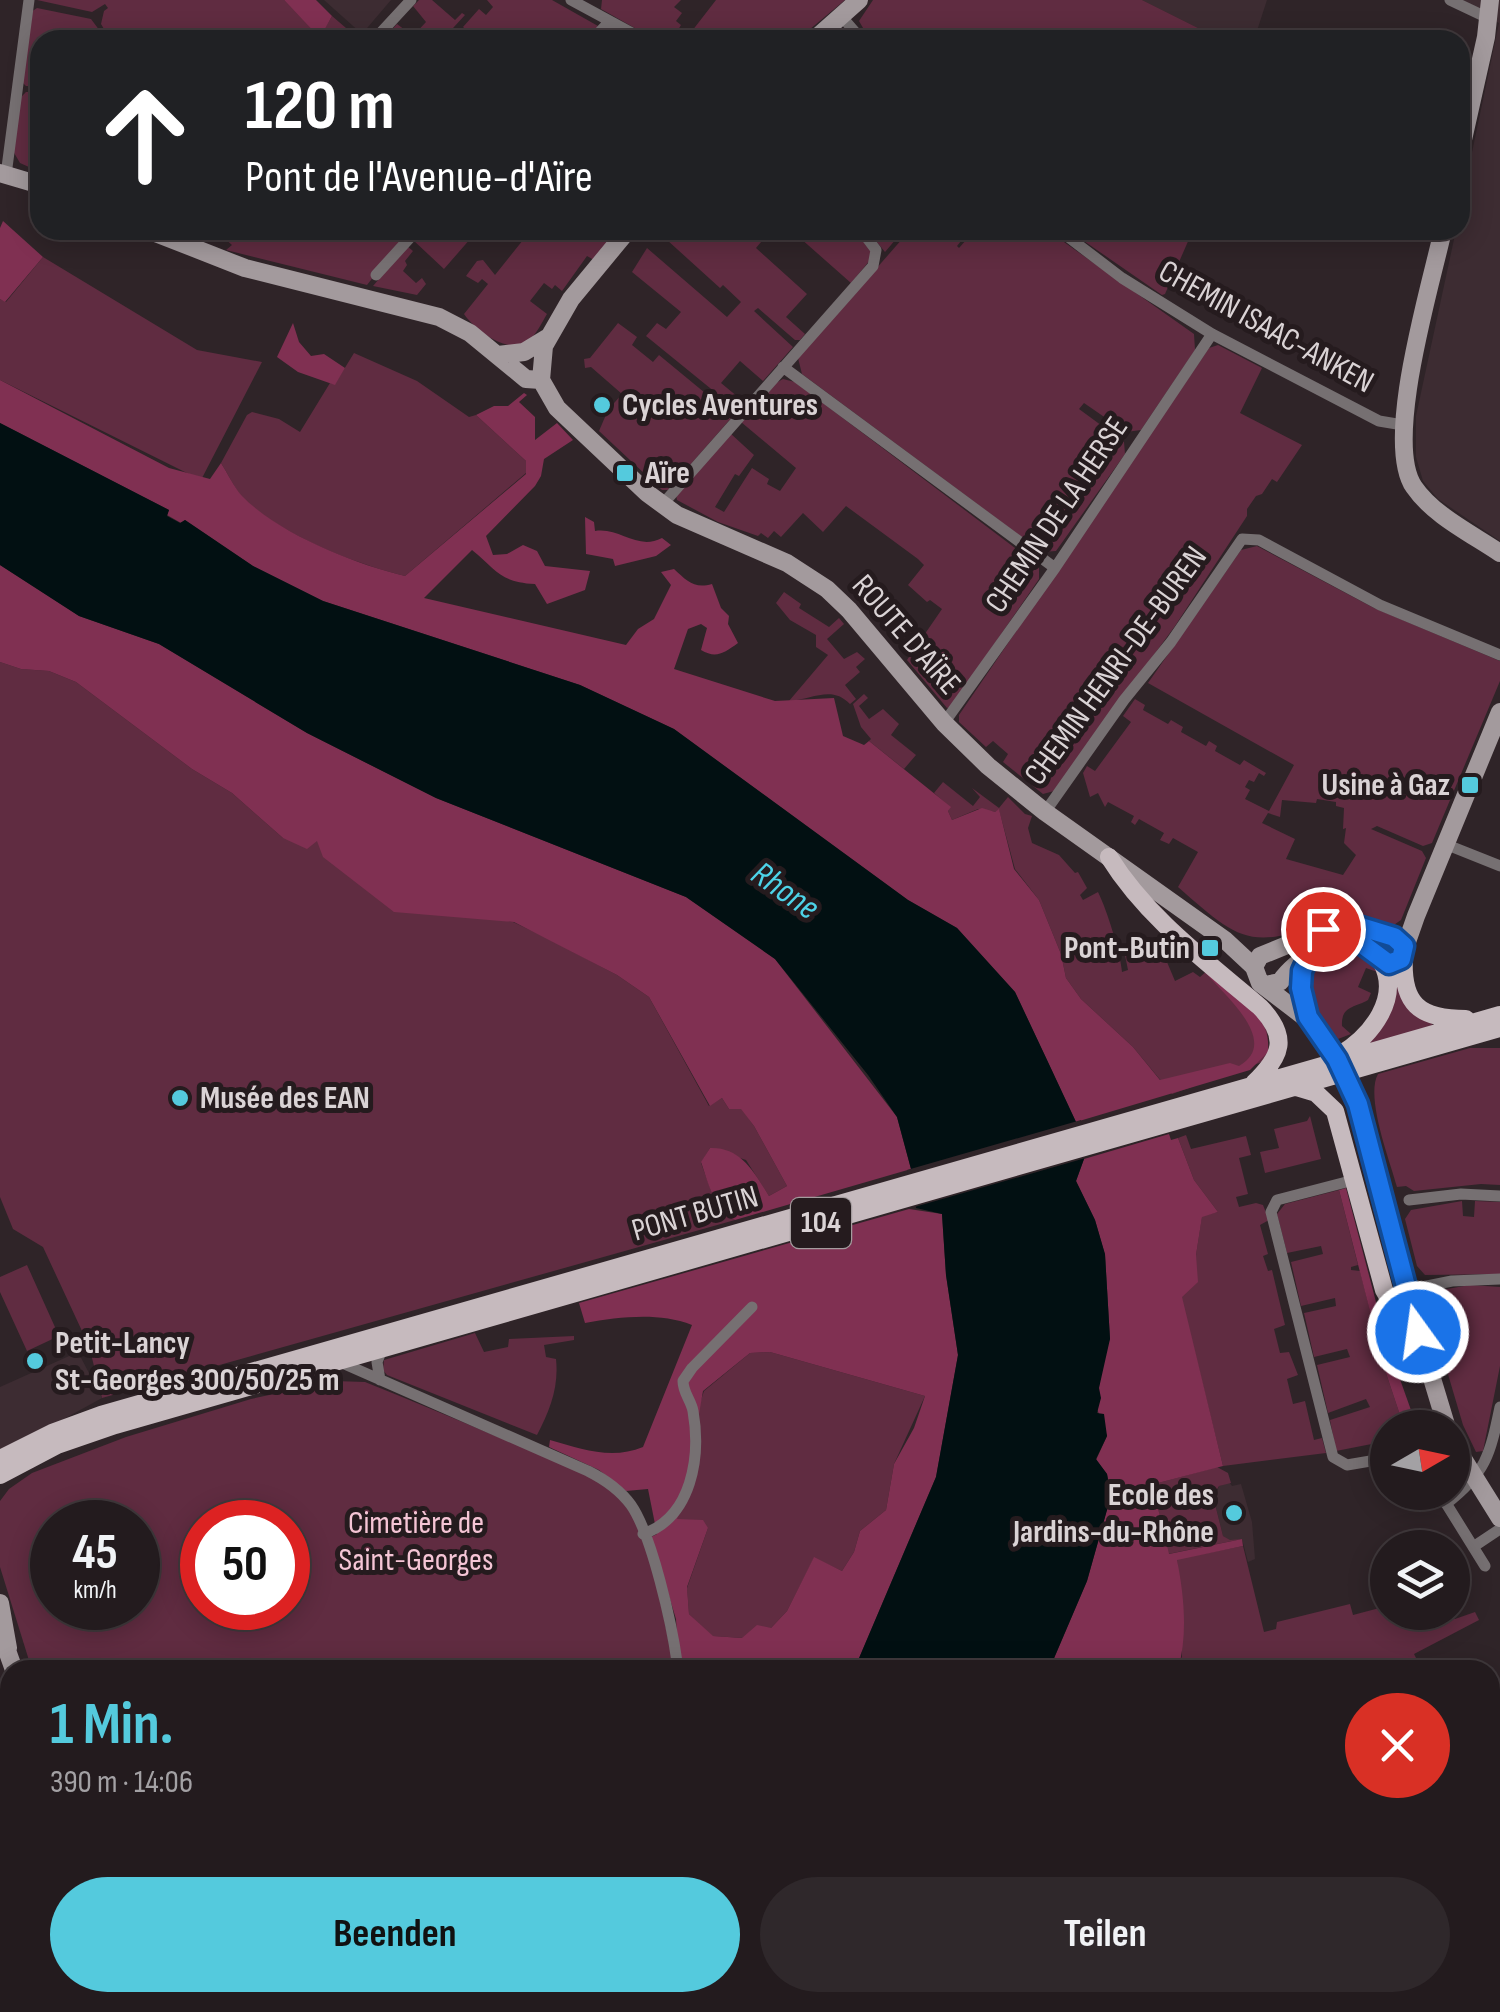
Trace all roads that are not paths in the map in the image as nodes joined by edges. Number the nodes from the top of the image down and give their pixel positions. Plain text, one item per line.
1 (29, 0) edge
2 (411, 0) edge
3 (571, 0) edge
4 (859, 0) edge
5 (1450, 0) edge
6 (594, 5) edge
7 (1489, 9) edge
8 (842, 17) junction
9 (610, 21) junction
10 (383, 30) edge
11 (601, 30) edge
12 (627, 30) edge
13 (826, 30) edge
14 (853, 30) edge
15 (1470, 103) edge
16 (3, 174) edge
17 (30, 182) edge
18 (178, 240) edge
19 (408, 240) edge
20 (620, 240) edge
21 (868, 240) edge
22 (1072, 240) edge
23 (1441, 240) edge
24 (376, 275) dead end
25 (1212, 334) junction
26 (548, 338) junction
27 (498, 356) junction
28 (783, 367) junction
29 (541, 380) junction
30 (1403, 425) junction
31 (662, 505) junction
32 (1500, 552) edge
33 (1054, 568) junction
34 (1500, 655) edge
35 (1500, 712) edge
36 (944, 724) junction
37 (1045, 812) junction
38 (1446, 844) junction
39 (1110, 857) junction
40 (1500, 866) edge
41 (1416, 916) junction
42 (1388, 936) junction
43 (1226, 940) junction
44 (1268, 952) junction
45 (1404, 953) junction
46 (1308, 958) junction
47 (1380, 959) junction
48 (1254, 968) junction
49 (1286, 973) junction
50 (1284, 990) junction
51 (1495, 1020) edge
52 (1460, 1039) junction
53 (1500, 1039) edge
54 (1328, 1062) junction
55 (1253, 1084) junction
56 (1296, 1087) junction
57 (1169, 1116) junction
58 (1354, 1180) junction
59 (1500, 1196) edge
60 (1410, 1200) dead end
61 (1500, 1279) edge
62 (1407, 1290) junction
63 (752, 1307) dead end
64 (470, 1316) junction
65 (382, 1349) junction
66 (338, 1361) junction
67 (1428, 1366) junction
68 (380, 1380) junction
69 (1500, 1408) edge
70 (1441, 1410) edge
71 (0, 1459) edge
72 (1370, 1462) edge
73 (1470, 1467) edge
74 (0, 1475) edge
75 (1486, 1490) edge
76 (1450, 1510) edge
77 (1500, 1518) edge
78 (1500, 1530) edge
79 (644, 1534) junction
80 (1472, 1547) junction
81 (1485, 1566) dead end
82 (0, 1604) edge
83 (3, 1644) edge
84 (677, 1660) edge

1 - 16 street
2 - 10 street
3 - 6 street
4 - 8 street
5 - 7 street
6 - 9 street
7 - 15 street
8 - 13 street
8 - 14 street
9 - 11 street
9 - 12 street
16 - 17 street
18 - 27 street
19 - 24 street
20 - 26 street
21 - 28 street
22 - 25 street, CHEMIN ISAAC-ANKEN
23 - 30 street
25 - 30 street, CHEMIN ISAAC-ANKEN
25 - 33 street, CHEMIN DE LA HERSE
26 - 27 street
26 - 29 street
27 - 29 street
28 - 31 street
28 - 33 street
29 - 31 street, ROUTE D'AÏRE
30 - 32 street
31 - 36 street, ROUTE D'AÏRE
33 - 36 street, CHEMIN DE LA HERSE
34 - 37 street, CHEMIN HENRI-DE-BUREN
35 - 38 street
36 - 37 street, ROUTE D'AÏRE
37 - 39 street, ROUTE D'AÏRE
38 - 40 street
38 - 41 street
39 - 43 street, ROUTE D'AÏRE
39 - 55 main road
41 - 42 street
41 - 45 street
42 - 44 street
42 - 45 street
42 - 47 street
43 - 44 street, ROUTE D'AÏRE
43 - 48 street, ROUTE D'AÏRE
44 - 48 street
44 - 49 street
45 - 47 street
45 - 51 main road
46 - 47 street
46 - 49 street
46 - 50 street
47 - 54 main road
48 - 50 street, ROUTE D'AÏRE
49 - 50 street
50 - 62 street, bridge
51 - 52 main road, 104
51 - 54 main road, 104
52 - 53 main road
52 - 56 main road, 104
54 - 55 main road, 104
55 - 57 main road, 104
56 - 57 main road, 104
56 - 58 main road
57 - 64 main road, PONT BUTIN / 104
58 - 67 main road
58 - 72 street
59 - 60 street
61 - 62 street
62 - 67 street
63 - 79 street
64 - 65 main road, 104
64 - 71 main road, 104
65 - 66 main road, 104
65 - 68 street
66 - 68 street
66 - 74 main road, 104
67 - 70 street
68 - 79 street
69 - 75 street
73 - 75 street
75 - 77 street
76 - 80 street
78 - 80 street
79 - 84 street
80 - 81 street
82 - 83 street

